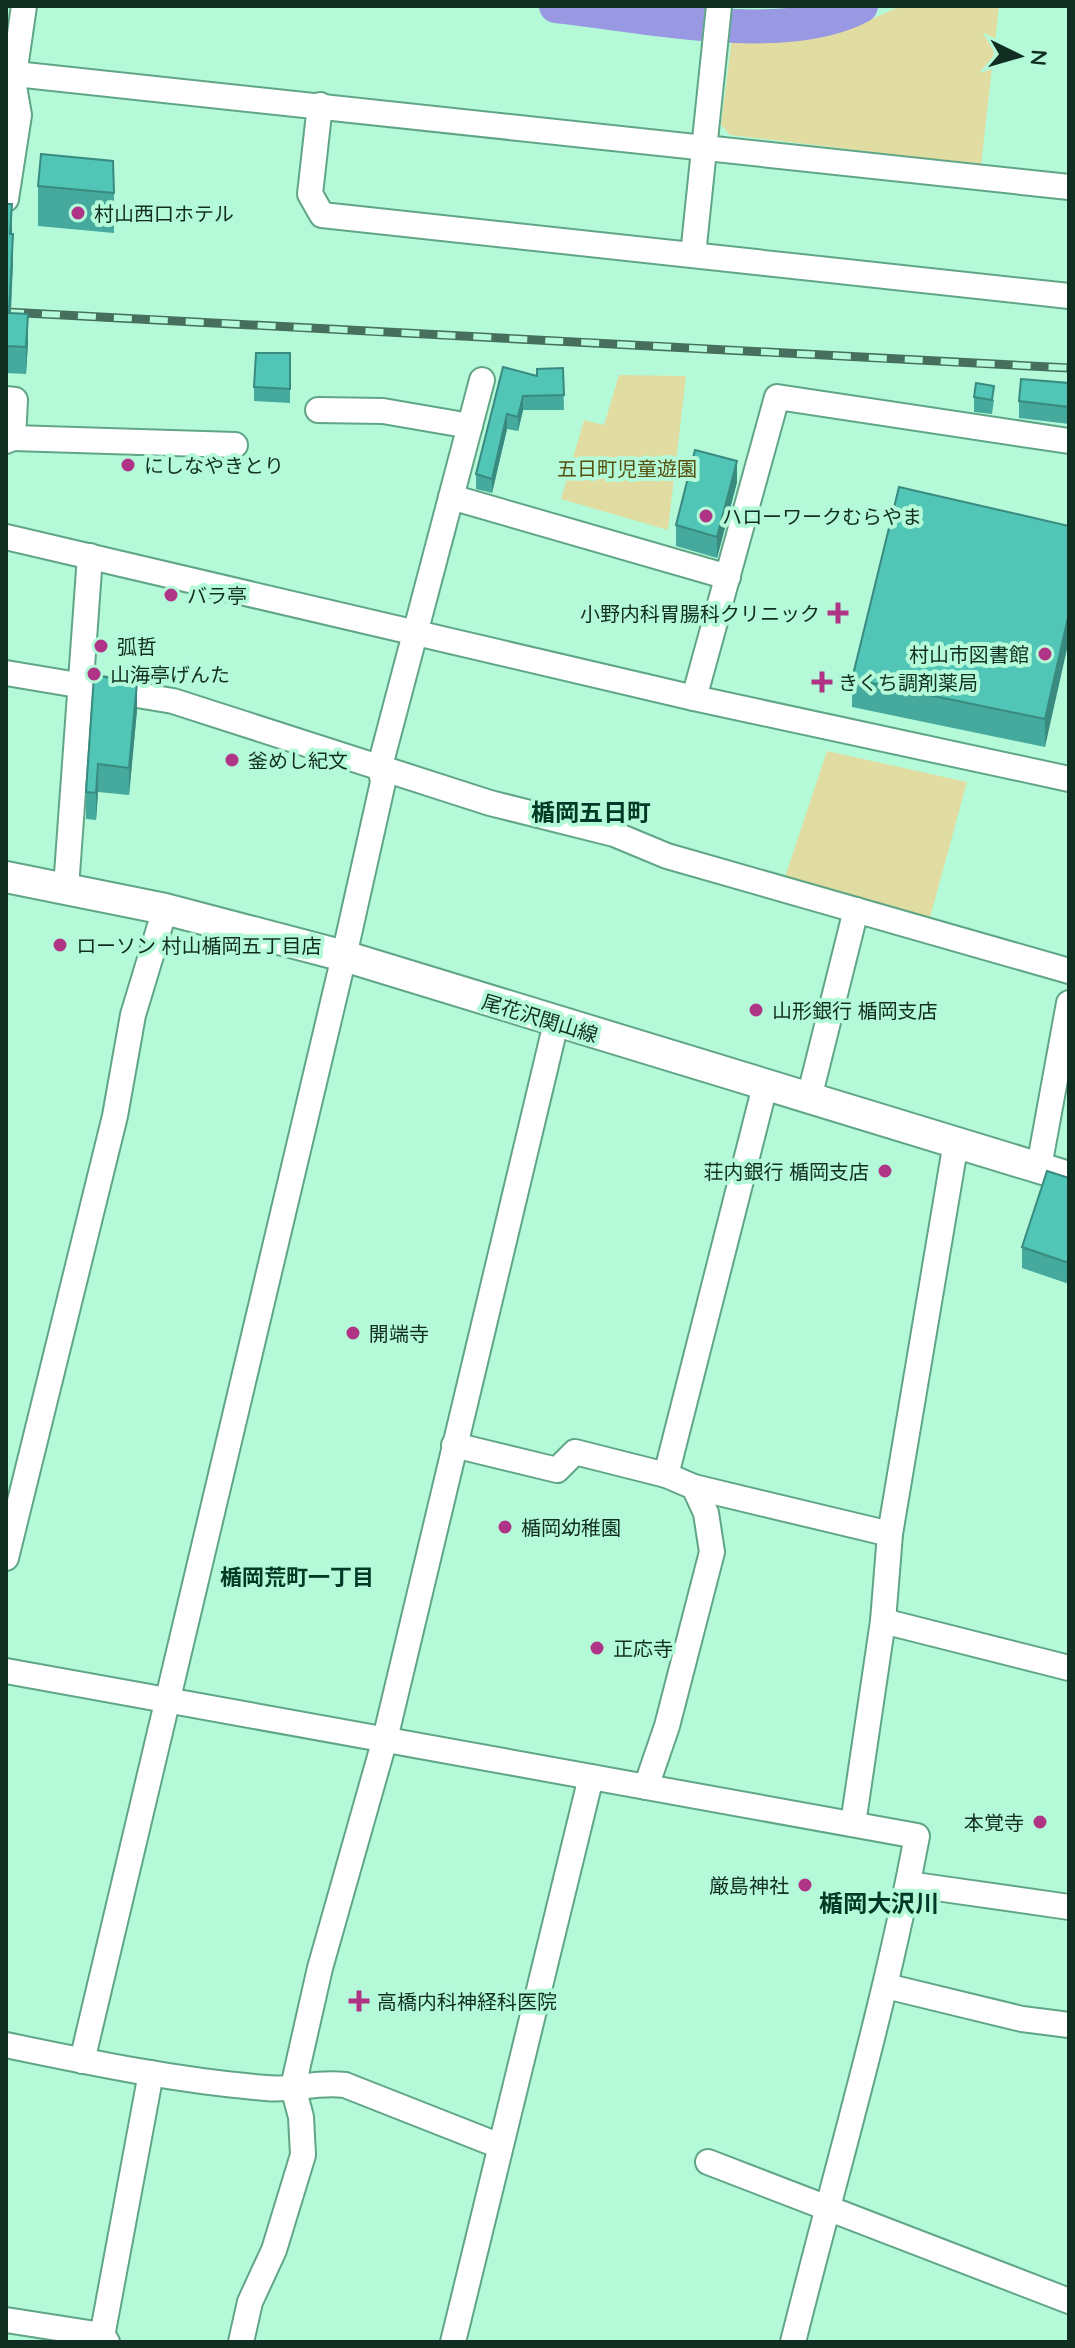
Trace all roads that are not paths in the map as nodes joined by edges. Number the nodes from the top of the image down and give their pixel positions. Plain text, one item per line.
1 (24, 6) edge
2 (719, 10) edge
3 (11, 84) edge
4 (320, 105) junction
5 (705, 147) junction
6 (1069, 187) edge
7 (6, 199) edge
8 (693, 255) junction
9 (1069, 296) edge
10 (482, 380) dead end
11 (6, 399) edge
12 (318, 410) dead end
13 (470, 426) junction
14 (10, 440) edge
15 (1069, 441) edge
16 (235, 445) dead end
17 (451, 497) junction
18 (6, 537) edge
19 (90, 556) junction
20 (728, 577) junction
21 (415, 630) junction
22 (6, 673) edge
23 (79, 682) junction
24 (694, 698) junction
25 (380, 766) junction
26 (1069, 779) edge
27 (6, 877) edge
28 (66, 888) junction
29 (165, 909) junction
30 (856, 910) junction
31 (344, 956) junction
32 (1069, 971) edge
33 (1069, 1003) edge
34 (556, 1023) junction
35 (765, 1086) junction
36 (809, 1098) junction
37 (956, 1142) junction
38 (1039, 1167) junction
39 (1069, 1177) edge
40 (454, 1445) junction
41 (666, 1475) junction
42 (694, 1487) junction
43 (890, 1534) junction
44 (6, 1558) edge
45 (883, 1621) junction
46 (1069, 1668) edge
47 (6, 1671) edge
48 (166, 1700) junction
49 (385, 1739) junction
50 (591, 1777) junction
51 (646, 1787) junction
52 (853, 1824) junction
53 (908, 1884) junction
54 (1069, 1907) edge
55 (886, 1986) junction
56 (1069, 2025) edge
57 (6, 2045) edge
58 (82, 2061) junction
59 (151, 2073) junction
60 (293, 2087) junction
61 (500, 2146) junction
62 (708, 2162) dead end
63 (827, 2206) junction
64 (1069, 2301) edge
65 (6, 2320) edge
66 (103, 2340) edge
67 (241, 2342) edge
68 (453, 2342) edge
69 (793, 2342) edge

1 - 3 street
2 - 5 street
3 - 4 street
3 - 7 street
4 - 5 street
4 - 8 street
5 - 6 street
5 - 8 street
8 - 9 street
10 - 13 street
11 - 14 street
12 - 13 street
13 - 17 street
14 - 16 street
15 - 20 street
17 - 20 street
17 - 21 street
18 - 19 street
19 - 21 street
19 - 23 street
20 - 24 street
21 - 24 street
21 - 25 street
22 - 23 street
23 - 25 street
23 - 28 street
24 - 26 street
25 - 30 street
25 - 31 street
27 - 28 main road, 尾花沢関山線
28 - 29 main road, 尾花沢関山線
29 - 31 main road, 尾花沢関山線
29 - 44 street
30 - 32 street
30 - 36 street
31 - 34 main road, 尾花沢関山線
31 - 48 street
33 - 38 street
34 - 35 main road, 尾花沢関山線
34 - 40 street
35 - 36 main road, 尾花沢関山線
35 - 41 street
36 - 37 main road, 尾花沢関山線
37 - 38 main road, 尾花沢関山線
37 - 43 street
38 - 39 main road, 尾花沢関山線
40 - 41 street
40 - 49 street
41 - 42 street
42 - 43 street
42 - 51 street
43 - 45 street
45 - 46 street
45 - 52 street
47 - 48 street
48 - 49 street
48 - 58 street
49 - 50 street
49 - 60 street
50 - 51 street
50 - 61 street
51 - 52 street
52 - 53 street
53 - 54 street
53 - 55 street
55 - 56 street
55 - 63 street
57 - 58 street
58 - 59 street
59 - 60 street
59 - 66 street
60 - 61 street
60 - 67 street
61 - 68 street
62 - 63 street
63 - 64 street
63 - 69 street
65 - 66 street

